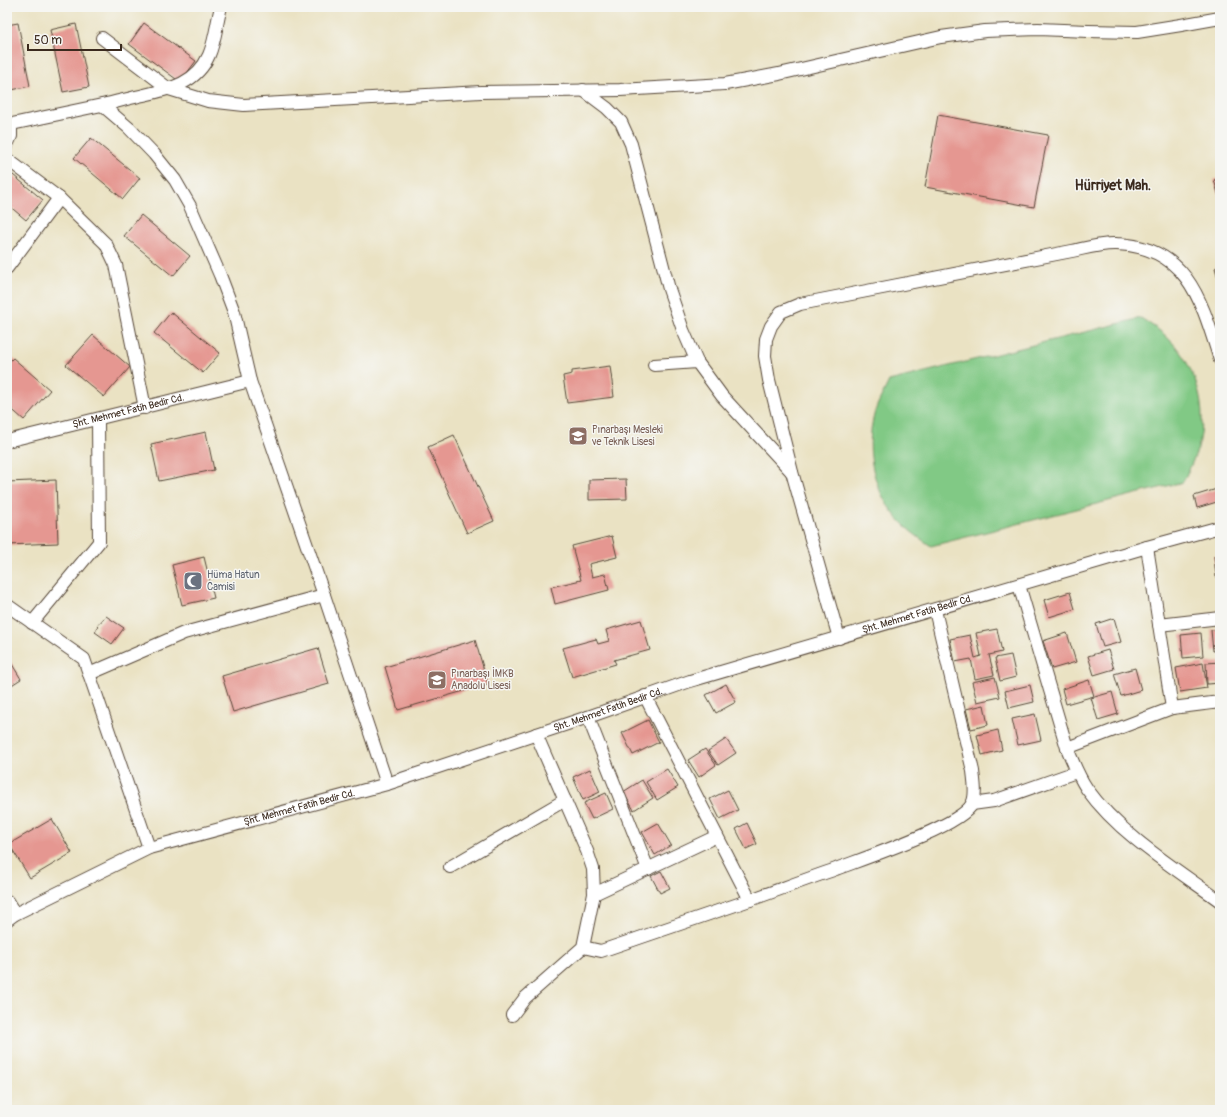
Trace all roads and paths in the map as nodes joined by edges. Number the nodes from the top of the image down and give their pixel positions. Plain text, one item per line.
1 (220, 7) edge
2 (1220, 18) edge
3 (102, 38) dead end
4 (169, 89) junction
5 (583, 90) junction
6 (102, 105) junction
7 (9, 124) edge
8 (7, 145) edge
9 (7, 160) edge
10 (59, 198) junction
11 (7, 268) edge
12 (1220, 360) edge
13 (697, 362) junction
14 (654, 365) dead end
15 (250, 381) junction
16 (145, 408) junction
17 (98, 419) junction
18 (7, 441) edge
19 (792, 472) junction
20 (1220, 527) edge
21 (1147, 547) junction
22 (1020, 585) junction
23 (324, 595) junction
24 (7, 605) edge
25 (935, 610) junction
26 (1220, 618) edge
27 (32, 622) junction
28 (1159, 625) junction
29 (839, 638) junction
30 (89, 674) junction
31 (645, 696) junction
32 (1220, 702) edge
33 (1172, 708) junction
34 (588, 717) junction
35 (536, 734) junction
36 (1067, 748) junction
37 (1076, 772) junction
38 (387, 784) junction
39 (565, 800) junction
40 (972, 804) junction
41 (717, 836) junction
42 (149, 848) junction
43 (450, 867) dead end
44 (648, 869) junction
45 (594, 894) junction
46 (750, 900) junction
47 (7, 901) edge
48 (1220, 901) edge
49 (11, 917) edge
50 (583, 947) junction
51 (512, 1015) dead end

1 - 4 street
2 - 5 street
3 - 4 street
4 - 5 street
4 - 6 street
5 - 13 street
6 - 7 street
6 - 15 street
7 - 8 street
9 - 10 street
10 - 11 street
10 - 16 street
12 - 19 street
13 - 14 street
13 - 19 street
15 - 16 street, Şht. Mehmet Fatih Bedir Cd.
15 - 23 street
16 - 17 street, Şht. Mehmet Fatih Bedir Cd.
17 - 18 street, Şht. Mehmet Fatih Bedir Cd.
17 - 27 street
19 - 29 street
20 - 21 street, Şht. Mehmet Fatih Bedir Cd.
21 - 22 street, Şht. Mehmet Fatih Bedir Cd.
21 - 28 street
22 - 25 street, Şht. Mehmet Fatih Bedir Cd.
22 - 36 street
23 - 30 street
23 - 38 street
24 - 27 street
25 - 29 street, Şht. Mehmet Fatih Bedir Cd.
25 - 40 street
26 - 28 street
27 - 30 street
28 - 33 street
29 - 31 street, Şht. Mehmet Fatih Bedir Cd.
30 - 42 street
31 - 34 street, Şht. Mehmet Fatih Bedir Cd.
31 - 41 street
32 - 33 street
33 - 36 street
34 - 35 street, Şht. Mehmet Fatih Bedir Cd.
34 - 44 street
35 - 38 street, Şht. Mehmet Fatih Bedir Cd.
35 - 39 street
36 - 37 street
37 - 40 street
37 - 48 street
38 - 42 street, Şht. Mehmet Fatih Bedir Cd.
39 - 43 street
39 - 45 street
40 - 46 street
41 - 44 street
41 - 46 street
42 - 49 street, Şht. Mehmet Fatih Bedir Cd.
44 - 45 street
45 - 50 street
46 - 50 street
47 - 49 street
50 - 51 street

